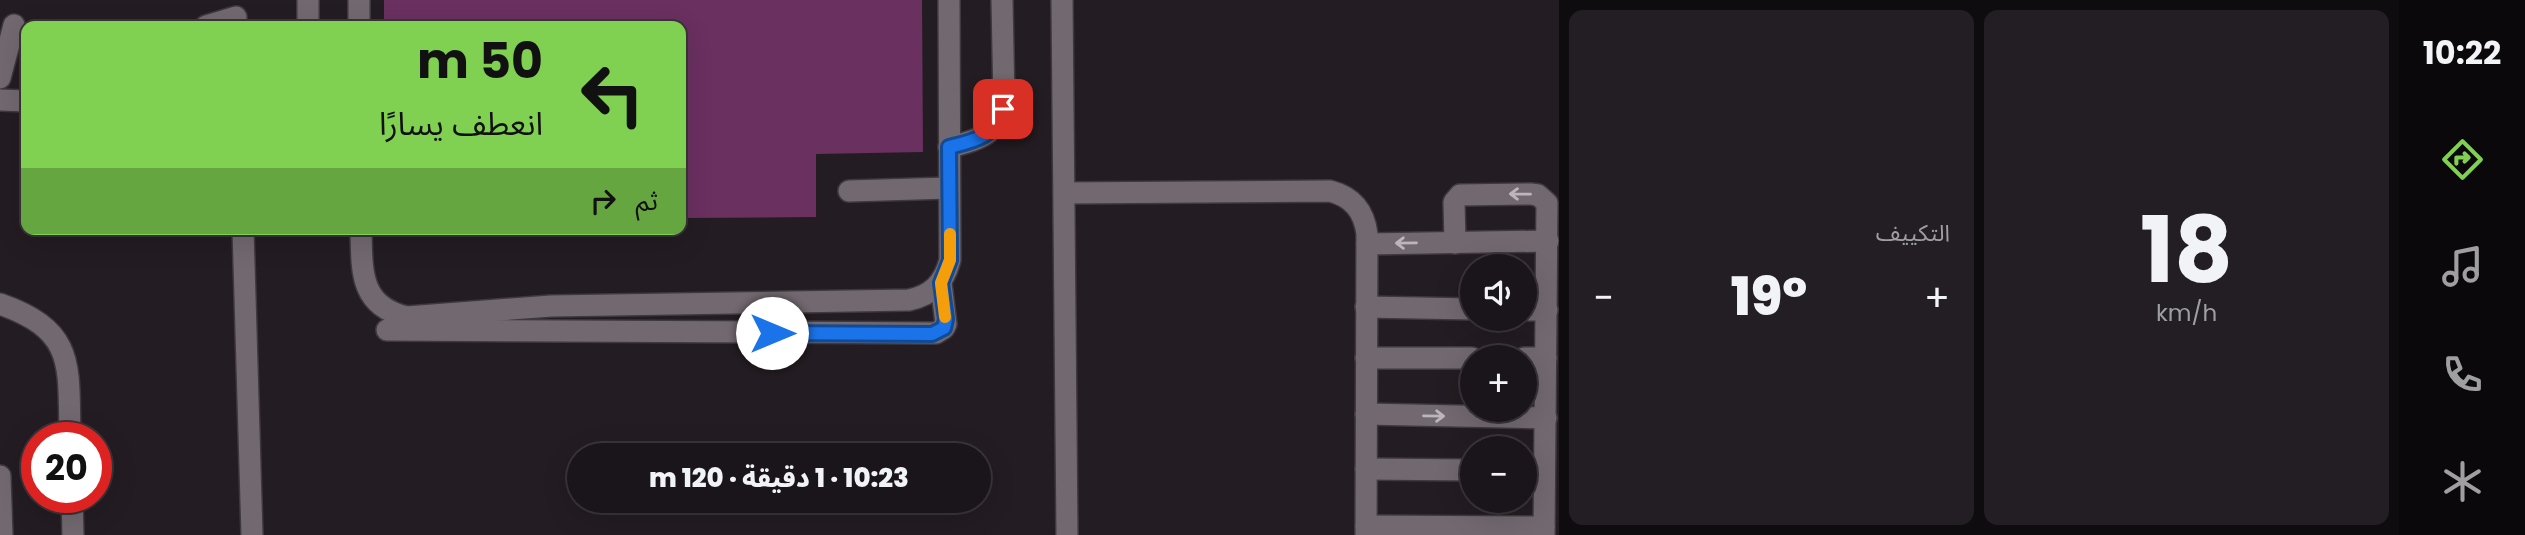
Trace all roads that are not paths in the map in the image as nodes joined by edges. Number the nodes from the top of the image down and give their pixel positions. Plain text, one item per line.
1 (308, 0) edge
2 (359, 0) edge
3 (949, 0) edge
4 (1002, 0) edge
5 (1062, 0) edge
6 (236, 14) edge
7 (218, 21) edge
8 (308, 21) edge
9 (359, 21) edge
10 (13, 24) edge
11 (0, 78) edge
12 (0, 100) edge
13 (21, 101) edge
14 (949, 147) junction
15 (949, 188) junction
16 (849, 191) dead end
17 (1065, 192) junction
18 (243, 235) edge
19 (362, 235) edge
20 (1548, 241) junction
21 (1455, 243) junction
22 (1367, 244) junction
23 (941, 283) junction
24 (638, 303) junction
25 (0, 304) edge
26 (1366, 307) junction
27 (1460, 309) edge
28 (1537, 310) edge
29 (1547, 310) junction
30 (387, 330) dead end
31 (638, 332) junction
32 (1366, 358) junction
33 (1460, 358) edge
34 (1537, 358) edge
35 (1546, 358) junction
36 (1366, 414) junction
37 (1546, 418) junction
38 (70, 422) edge
39 (1537, 461) edge
40 (1366, 469) junction
41 (1460, 470) edge
42 (0, 476) edge
43 (1537, 484) edge
44 (72, 513) edge
45 (1366, 530) edge
46 (1544, 531) edge
47 (2, 535) edge
48 (73, 535) edge
49 (253, 535) edge
50 (1067, 535) edge

1 - 8 street
2 - 9 street
3 - 14 street
4 - 14 street
5 - 17 street
6 - 7 street
10 - 11 street
12 - 13 street
14 - 15 street
15 - 16 street
15 - 23 street
17 - 22 street
17 - 50 street
18 - 49 street
19 - 24 street
20 - 21 street
20 -> 21 street
20 - 29 street
21 -> 22 street
22 - 26 street
23 - 24 street
23 - 31 street
24 - 31 street
25 - 38 street
26 - 27 street
26 - 32 street
28 - 29 street
29 - 35 street
30 - 31 street
32 - 33 street
32 - 36 street
34 - 35 street
35 - 37 street
36 -> 37 street
36 - 40 street
37 - 39 street
40 - 41 street
40 - 45 street
42 - 47 street
43 - 46 street
44 - 48 street
45 - 46 street

